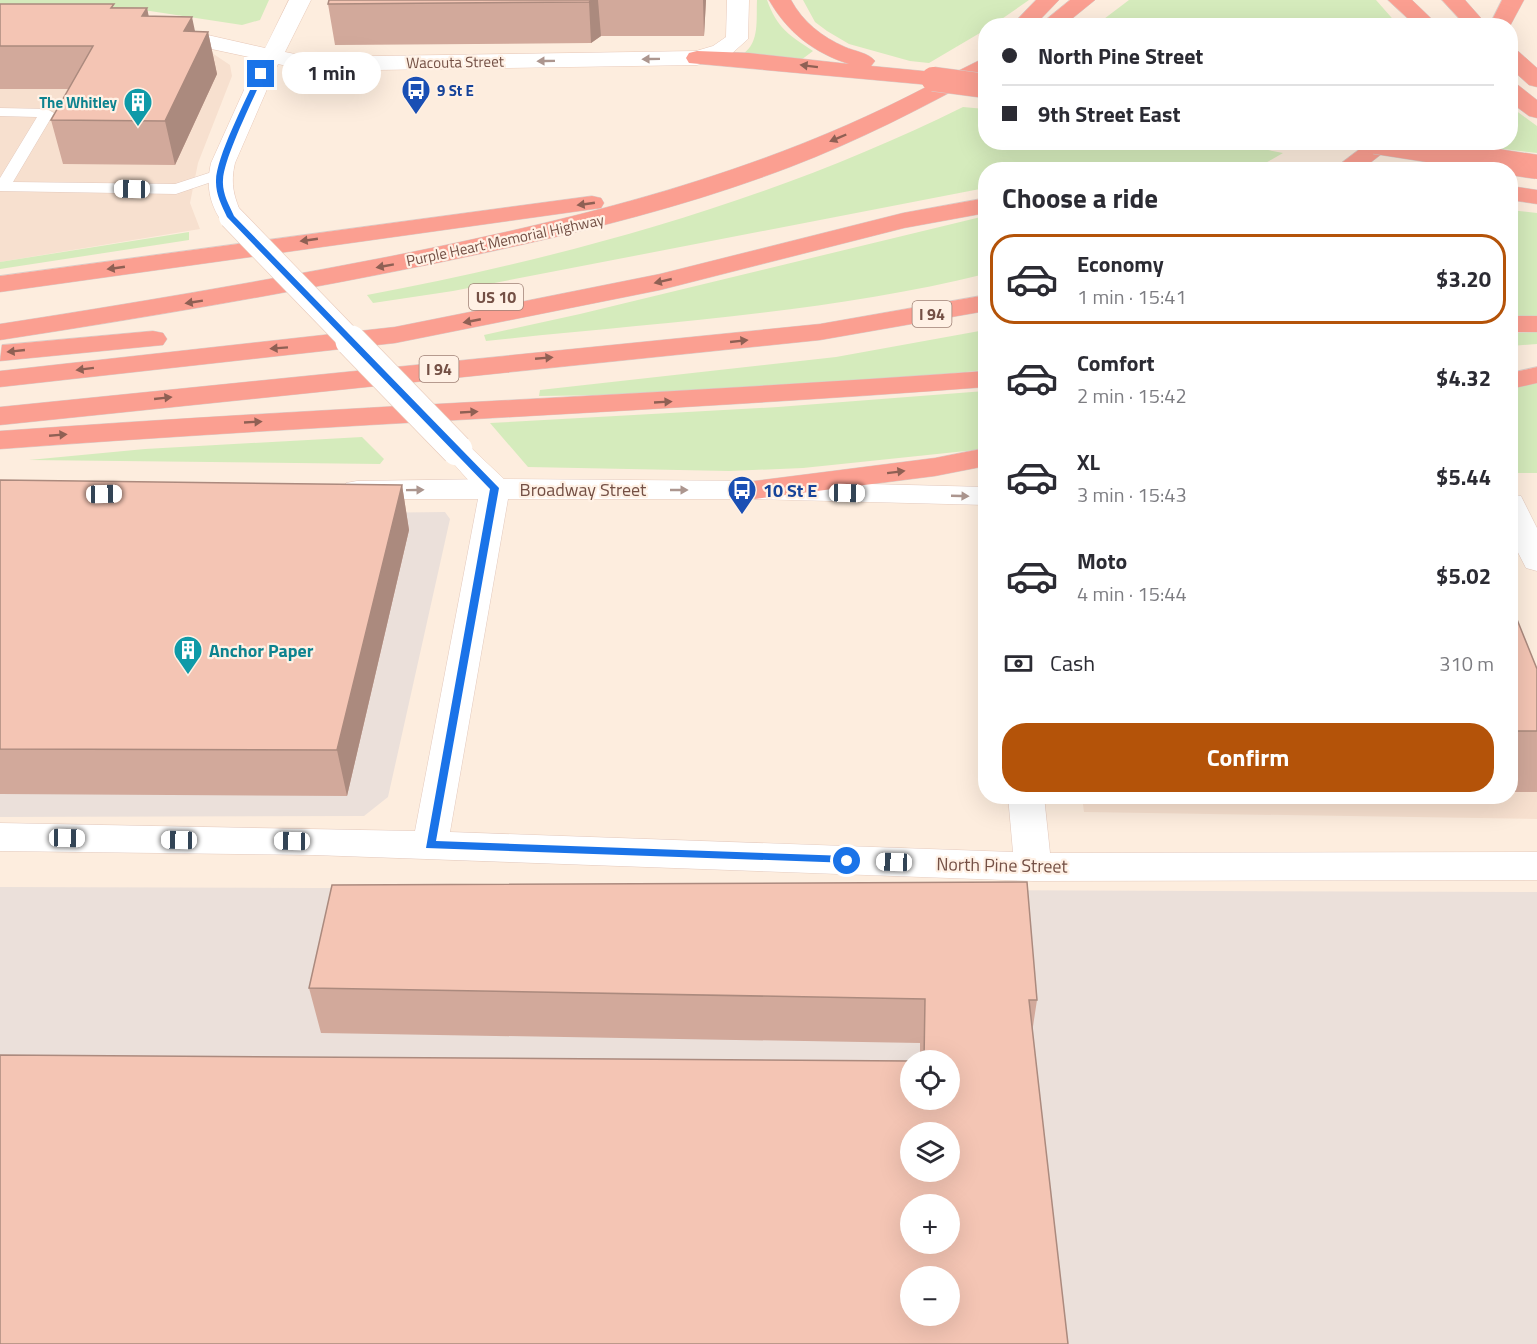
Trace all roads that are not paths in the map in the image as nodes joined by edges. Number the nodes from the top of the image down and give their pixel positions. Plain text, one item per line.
1 (300, 0) edge
2 (738, 0) edge
3 (780, 0) edge
4 (1048, 0) edge
5 (1084, 0) edge
6 (1453, 0) edge
7 (1513, 0) edge
8 (1029, 18) edge
9 (1059, 18) edge
10 (1470, 18) edge
11 (1504, 18) edge
12 (146, 30) edge
13 (269, 56) junction
14 (697, 58) junction
15 (978, 59) edge
16 (1518, 63) edge
17 (978, 68) edge
18 (874, 69) junction
19 (1537, 80) edge
20 (978, 85) edge
21 (1518, 96) edge
22 (1537, 111) edge
23 (0, 112) edge
24 (890, 114) junction
25 (1374, 150) edge
26 (1427, 150) edge
27 (786, 159) junction
28 (1356, 162) edge
29 (1505, 162) edge
30 (1537, 162) edge
31 (1518, 164) edge
32 (1537, 167) edge
33 (1518, 168) edge
34 (221, 174) junction
35 (978, 201) edge
36 (978, 207) edge
37 (0, 284) edge
38 (978, 306) edge
39 (1518, 324) edge
40 (1537, 324) edge
41 (0, 332) edge
42 (0, 353) edge
43 (1537, 357) edge
44 (1518, 358) edge
45 (1537, 375) edge
46 (0, 379) edge
47 (1518, 379) edge
48 (978, 380) edge
49 (0, 416) edge
50 (0, 440) edge
51 (978, 459) edge
52 (495, 488) junction
53 (754, 490) junction
54 (331, 491) edge
55 (978, 496) edge
56 (1537, 500) edge
57 (1518, 501) edge
58 (1518, 519) edge
59 (1537, 561) edge
60 (1027, 804) edge
61 (0, 837) edge
62 (430, 845) junction
63 (1537, 866) edge
64 (1033, 867) junction

1 - 13 street
2 - 14 street, Wacouta Street
3 - 18 highway
4 - 8 highway
5 - 9 highway
6 - 10 highway
7 - 11 highway
12 - 13 street, Wacouta Street
14 -> 13 street, Wacouta Street
13 - 34 street
18 -> 14 highway
15 - 24 highway
16 - 19 highway
17 - 24 highway, Purple Heart Memorial Highway
18 - 20 highway, bridge
21 - 22 highway
23 - 34 lane
24 -> 27 highway, Purple Heart Memorial Highway
25 - 28 highway
26 - 29 highway, bridge
27 -> 37 highway
27 -> 41 highway, Purple Heart Memorial Highway
30 - 33 highway
31 - 32 highway, bridge
34 - 52 street, bridge
35 -> 42 highway, US 10
36 -> 46 highway
49 -> 38 highway, I 94
39 - 40 highway
43 - 44 highway
45 - 47 highway
50 -> 48 highway
53 -> 51 highway
52 -> 53 street, Broadway Street
54 -> 52 street, Broadway Street
52 - 62 street
53 -> 55 street, Broadway Street
56 - 57 street
58 - 59 street
60 - 64 street
61 - 62 street, North Pine Street
62 - 64 street, North Pine Street
63 - 64 street, North Pine Street

